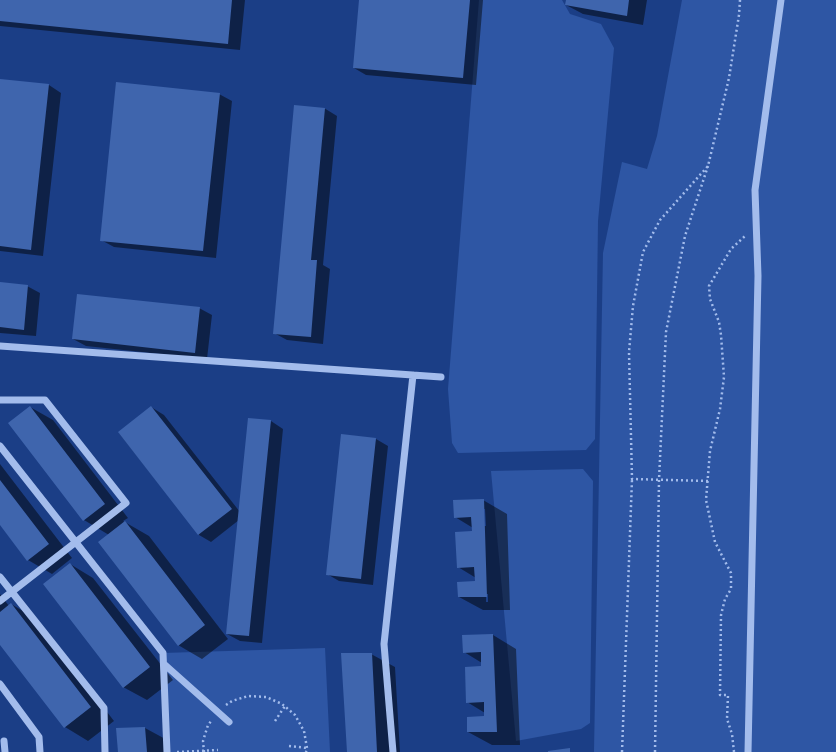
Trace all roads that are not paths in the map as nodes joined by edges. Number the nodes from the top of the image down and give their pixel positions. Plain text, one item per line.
1 (781, 0) edge
2 (0, 346) edge
3 (413, 375) dead end
4 (441, 377) dead end
5 (0, 400) edge
6 (0, 446) edge
7 (76, 542) junction
8 (0, 576) edge
9 (12, 592) junction
10 (0, 601) edge
11 (164, 664) junction
12 (0, 684) edge
13 (229, 722) dead end
14 (4, 741) dead end
15 (5, 752) edge
16 (40, 752) edge
17 (105, 752) edge
18 (167, 752) edge
19 (393, 752) edge
20 (748, 752) edge

1 - 20 street
2 - 4 street
3 - 19 street
5 - 7 street
6 - 7 street
7 - 9 street
7 - 11 street
8 - 9 street
9 - 10 street
9 - 17 street
11 - 13 street
11 - 18 street
12 - 16 street
14 - 15 street

